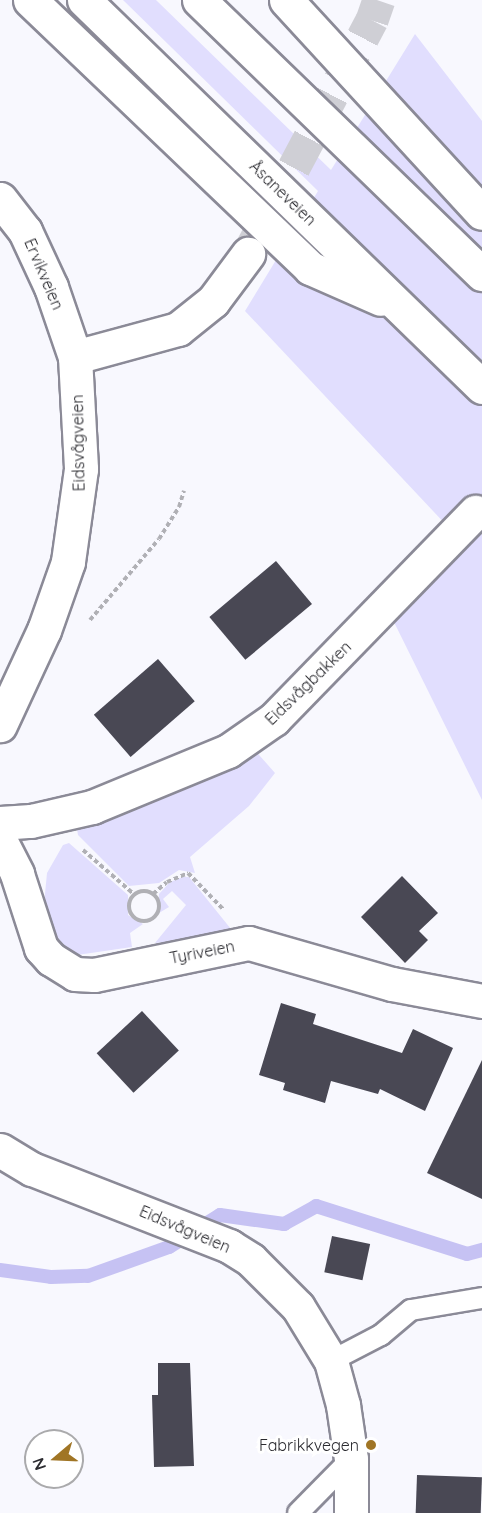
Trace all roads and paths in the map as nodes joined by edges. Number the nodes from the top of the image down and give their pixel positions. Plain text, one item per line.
1 (30, 0) edge
2 (84, 0) edge
3 (199, 0) edge
4 (286, 0) edge
5 (0, 199) edge
6 (482, 213) edge
7 (248, 254) tunnel mouth
8 (482, 274) edge
9 (402, 309) junction
10 (75, 357) junction
11 (482, 387) edge
12 (184, 491) dead end
13 (474, 512) dead end
14 (82, 629) dead end
15 (3, 705) edge
16 (49, 817) junction
17 (0, 823) edge
18 (0, 840) edge
19 (153, 894) junction
20 (135, 895) junction
21 (214, 900) dead end
22 (482, 1001) edge
23 (0, 1150) edge
24 (482, 1298) edge
25 (331, 1360) junction
26 (351, 1459) junction
27 (298, 1513) edge
28 (351, 1513) edge

1 - 9 main road
2 - 9 main road, Åsaneveien
3 - 8 main road
4 - 6 main road
5 - 10 main road, Ervikveien
7 - 10 main road
9 - 11 main road, Åsaneveien
10 - 15 main road, Eidsvågveien
12 - 14 path
13 - 16 main road, Eidsvågbakken
16 - 17 main road, Eidsvågbakken
16 - 20 path
18 - 22 main road, Tyriveien
19 - 20 path
19 - 20 path
19 - 21 path
23 - 25 main road, Eidsvågveien
24 - 25 lane
25 - 26 main road, Eidsvågveien
26 - 27 lane
26 - 28 main road, Eidsvågveien

